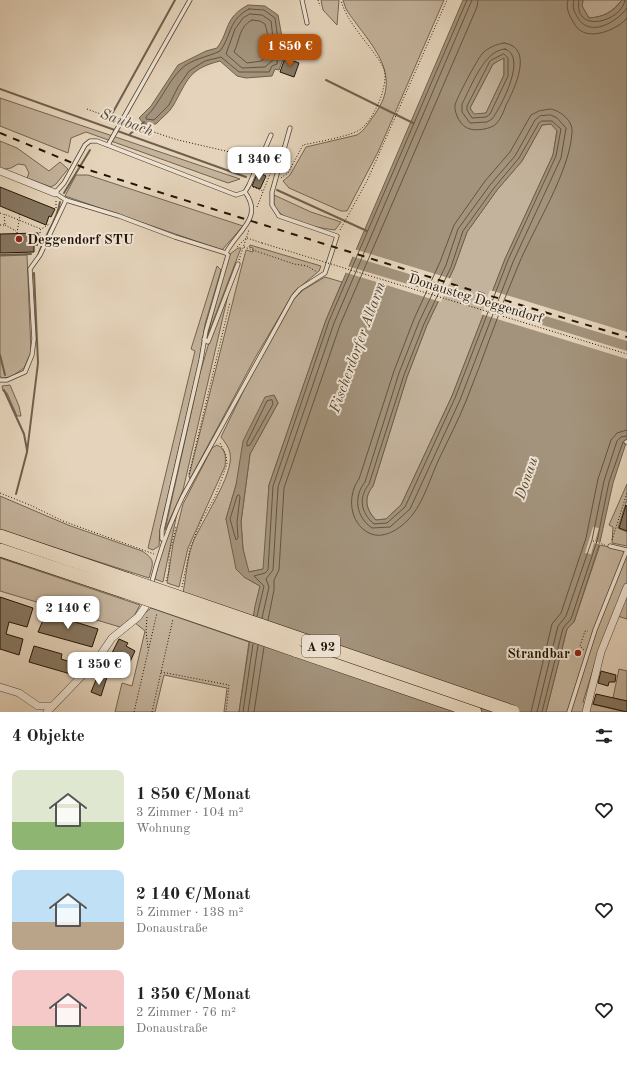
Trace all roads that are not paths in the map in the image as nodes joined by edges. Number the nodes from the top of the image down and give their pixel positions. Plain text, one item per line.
1 (190, 0) edge
2 (302, 0) edge
3 (307, 23) dead end
4 (290, 128) dead end
5 (271, 135) dead end
6 (108, 145) junction
7 (0, 172) edge
8 (244, 192) junction
9 (55, 193) junction
10 (66, 200) junction
11 (226, 253) junction
12 (238, 264) road end
13 (204, 339) junction
14 (0, 380) edge
15 (0, 536) edge
16 (162, 543) junction
17 (610, 546) road end
18 (0, 550) edge
19 (127, 586) junction
20 (627, 587) edge
21 (145, 607) joint
22 (0, 687) edge
23 (52, 706) junction
24 (38, 709) edge
25 (47, 712) edge
26 (475, 712) edge
27 (513, 712) edge
28 (569, 712) edge
29 (586, 712) edge

1 - 6 lane
2 - 3 lane
4 - 16 lane
5 - 8 lane
6 - 8 lane
6 - 9 lane
7 - 9 street
8 - 11 lane
9 - 10 lane
10 - 11 lane
10 - 14 lane
11 - 13 lane
12 - 13 lane
13 - 16 lane
15 - 19 highway, A 92
16 - 21 lane
17 - 28 lane
18 - 19 highway, A 92
19 - 26 highway, A 92, bridge
19 - 27 highway, A 92, bridge
20 - 29 street
21 - 23 street
22 - 24 street
23 - 24 street
23 - 25 street

